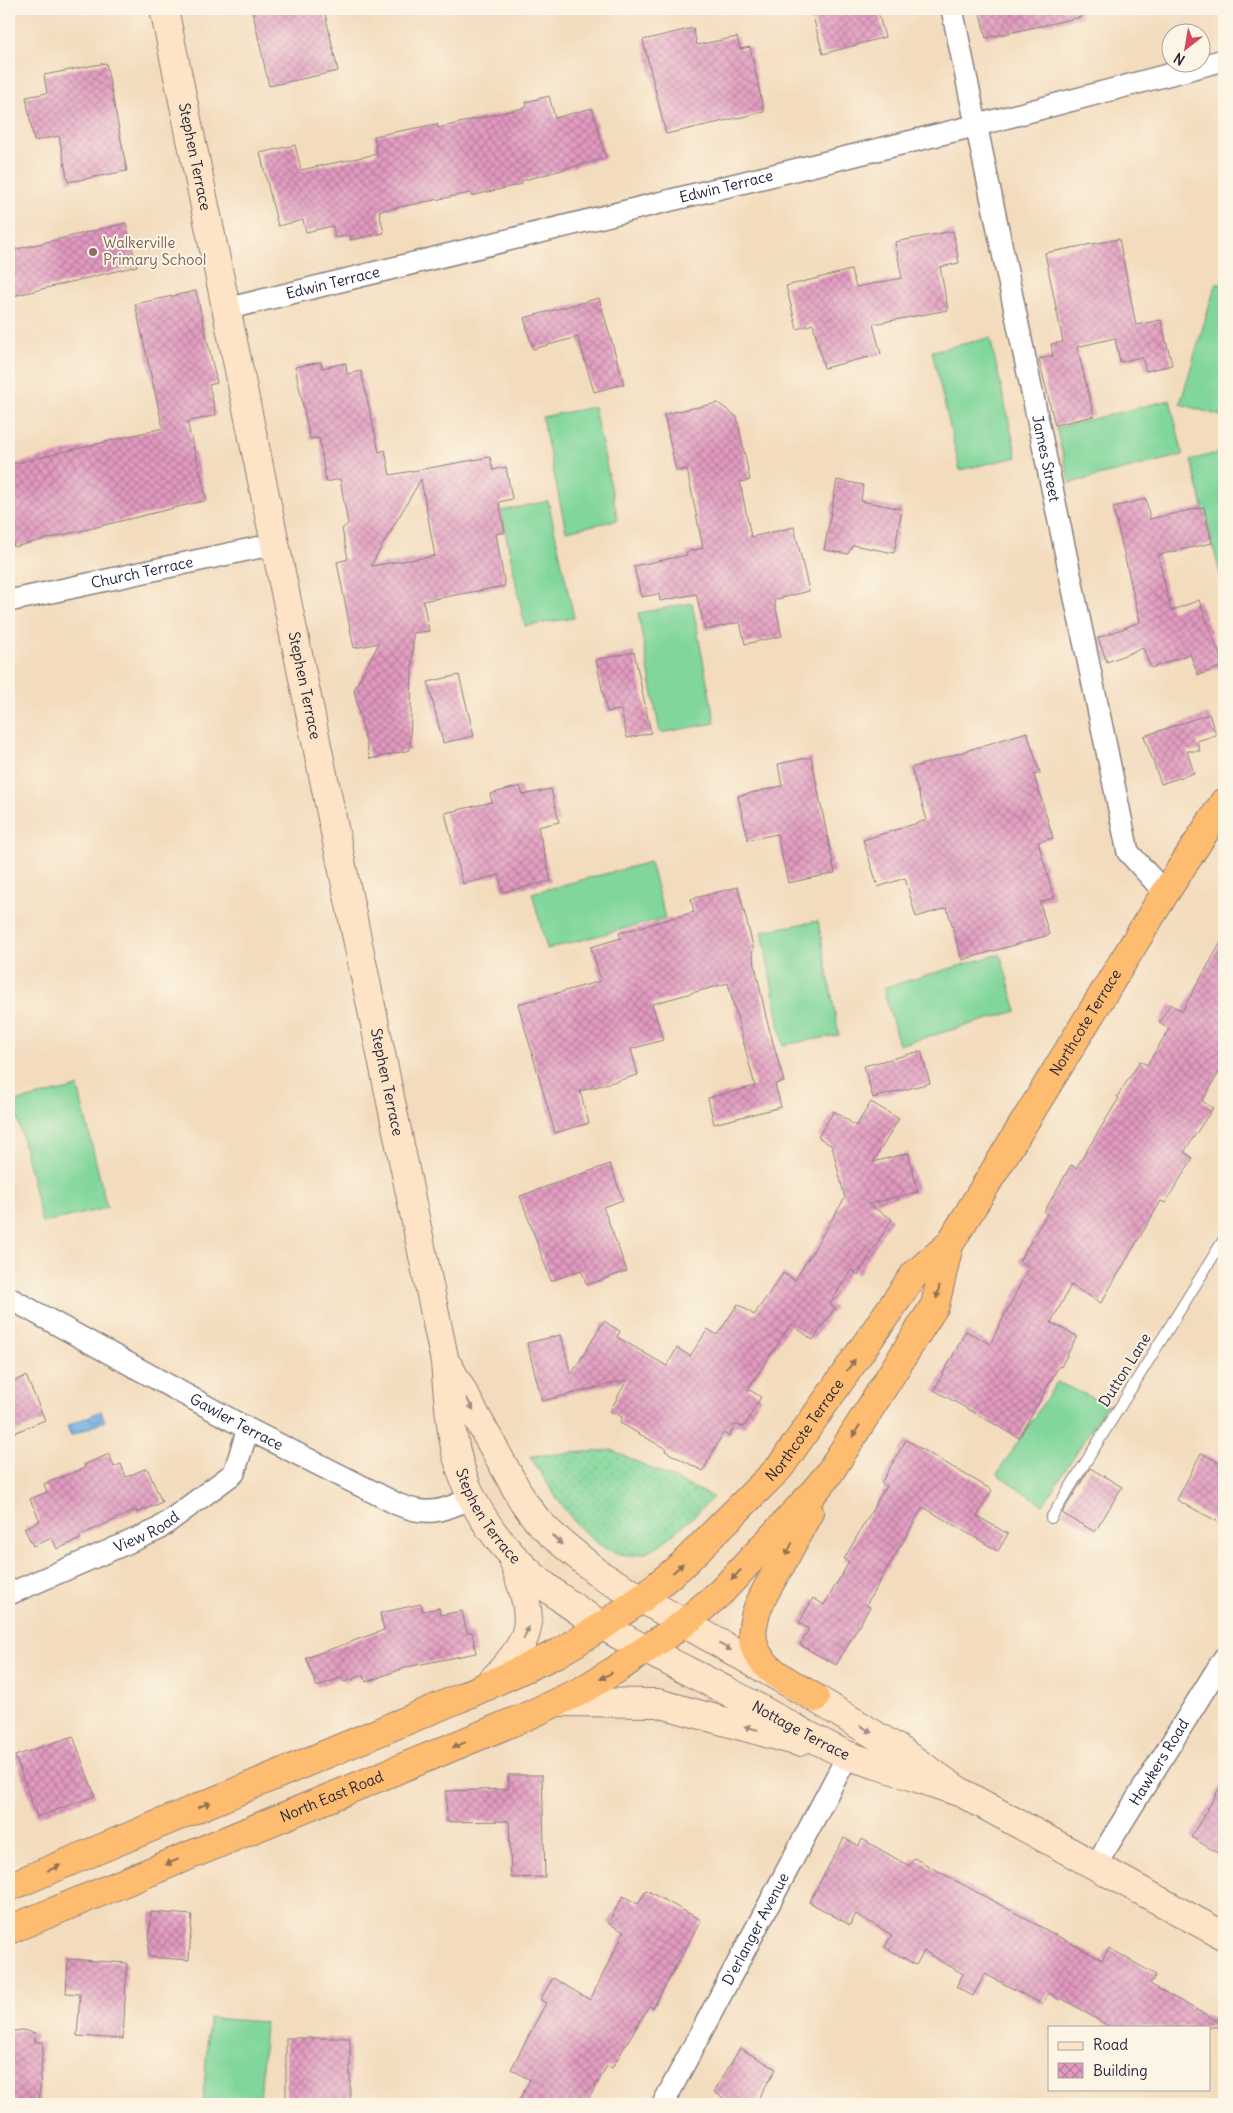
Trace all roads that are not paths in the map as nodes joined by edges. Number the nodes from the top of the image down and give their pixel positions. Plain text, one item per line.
1 (164, 9) edge
2 (952, 9) edge
3 (1224, 60) edge
4 (978, 125) junction
5 (226, 309) junction
6 (275, 544) junction
7 (9, 601) edge
8 (1224, 802) edge
9 (1165, 893) junction
10 (1224, 1239) edge
11 (949, 1245) junction
12 (9, 1298) edge
13 (445, 1362) junction
14 (248, 1429) junction
15 (828, 1475) junction
16 (472, 1498) junction
17 (1052, 1518) dead end
18 (511, 1554) junction
19 (9, 1594) edge
20 (641, 1599) junction
21 (683, 1624) junction
22 (604, 1625) junction
23 (647, 1650) junction
24 (1224, 1658) edge
25 (487, 1686) junction
26 (815, 1698) junction
27 (558, 1702) junction
28 (848, 1755) junction
29 (962, 1793) junction
30 (1095, 1866) junction
31 (9, 1887) edge
32 (9, 1930) edge
33 (1224, 1936) edge
34 (663, 2104) edge

1 - 5 main road, Stephen Terrace
2 - 4 street, James Street
3 - 4 street, Edwin Terrace
4 - 5 street, Edwin Terrace
4 - 9 street, James Street
5 - 6 main road, Stephen Terrace
6 - 7 street, Church Terrace
6 - 13 main road, Stephen Terrace
8 - 9 highway, Northcote Terrace
9 - 11 highway, Northcote Terrace
10 - 17 lane, Dutton Lane
11 -> 15 highway, Northcote Terrace
20 -> 11 highway, Northcote Terrace
12 - 14 street, Gawler Terrace
13 - 16 main road, Stephen Terrace
13 -> 20 main road, Stephen Terrace
14 - 16 street, Gawler Terrace
14 - 19 street, View Road
15 -> 21 highway, Northcote Terrace
15 -> 26 highway
16 - 18 main road, Stephen Terrace
18 - 22 main road, Stephen Terrace
25 -> 18 main road
20 - 21 main road, Stephen Terrace
20 - 22 highway, Northcote Terrace
21 - 23 highway, Northcote Terrace
21 -> 26 main road, Nottage Terrace
22 - 23 main road, Stephen Terrace
22 - 25 highway
23 -> 27 highway, North East Road
23 - 28 main road, Nottage Terrace
24 - 30 street, Hawkers Road
31 -> 25 highway
26 -> 29 main road, Nottage Terrace
28 -> 27 main road
27 -> 32 highway, North East Road
28 - 29 main road, Nottage Terrace
28 - 34 street, D'erlanger Avenue
29 - 30 main road, Nottage Terrace
30 - 33 main road, Nottage Terrace

